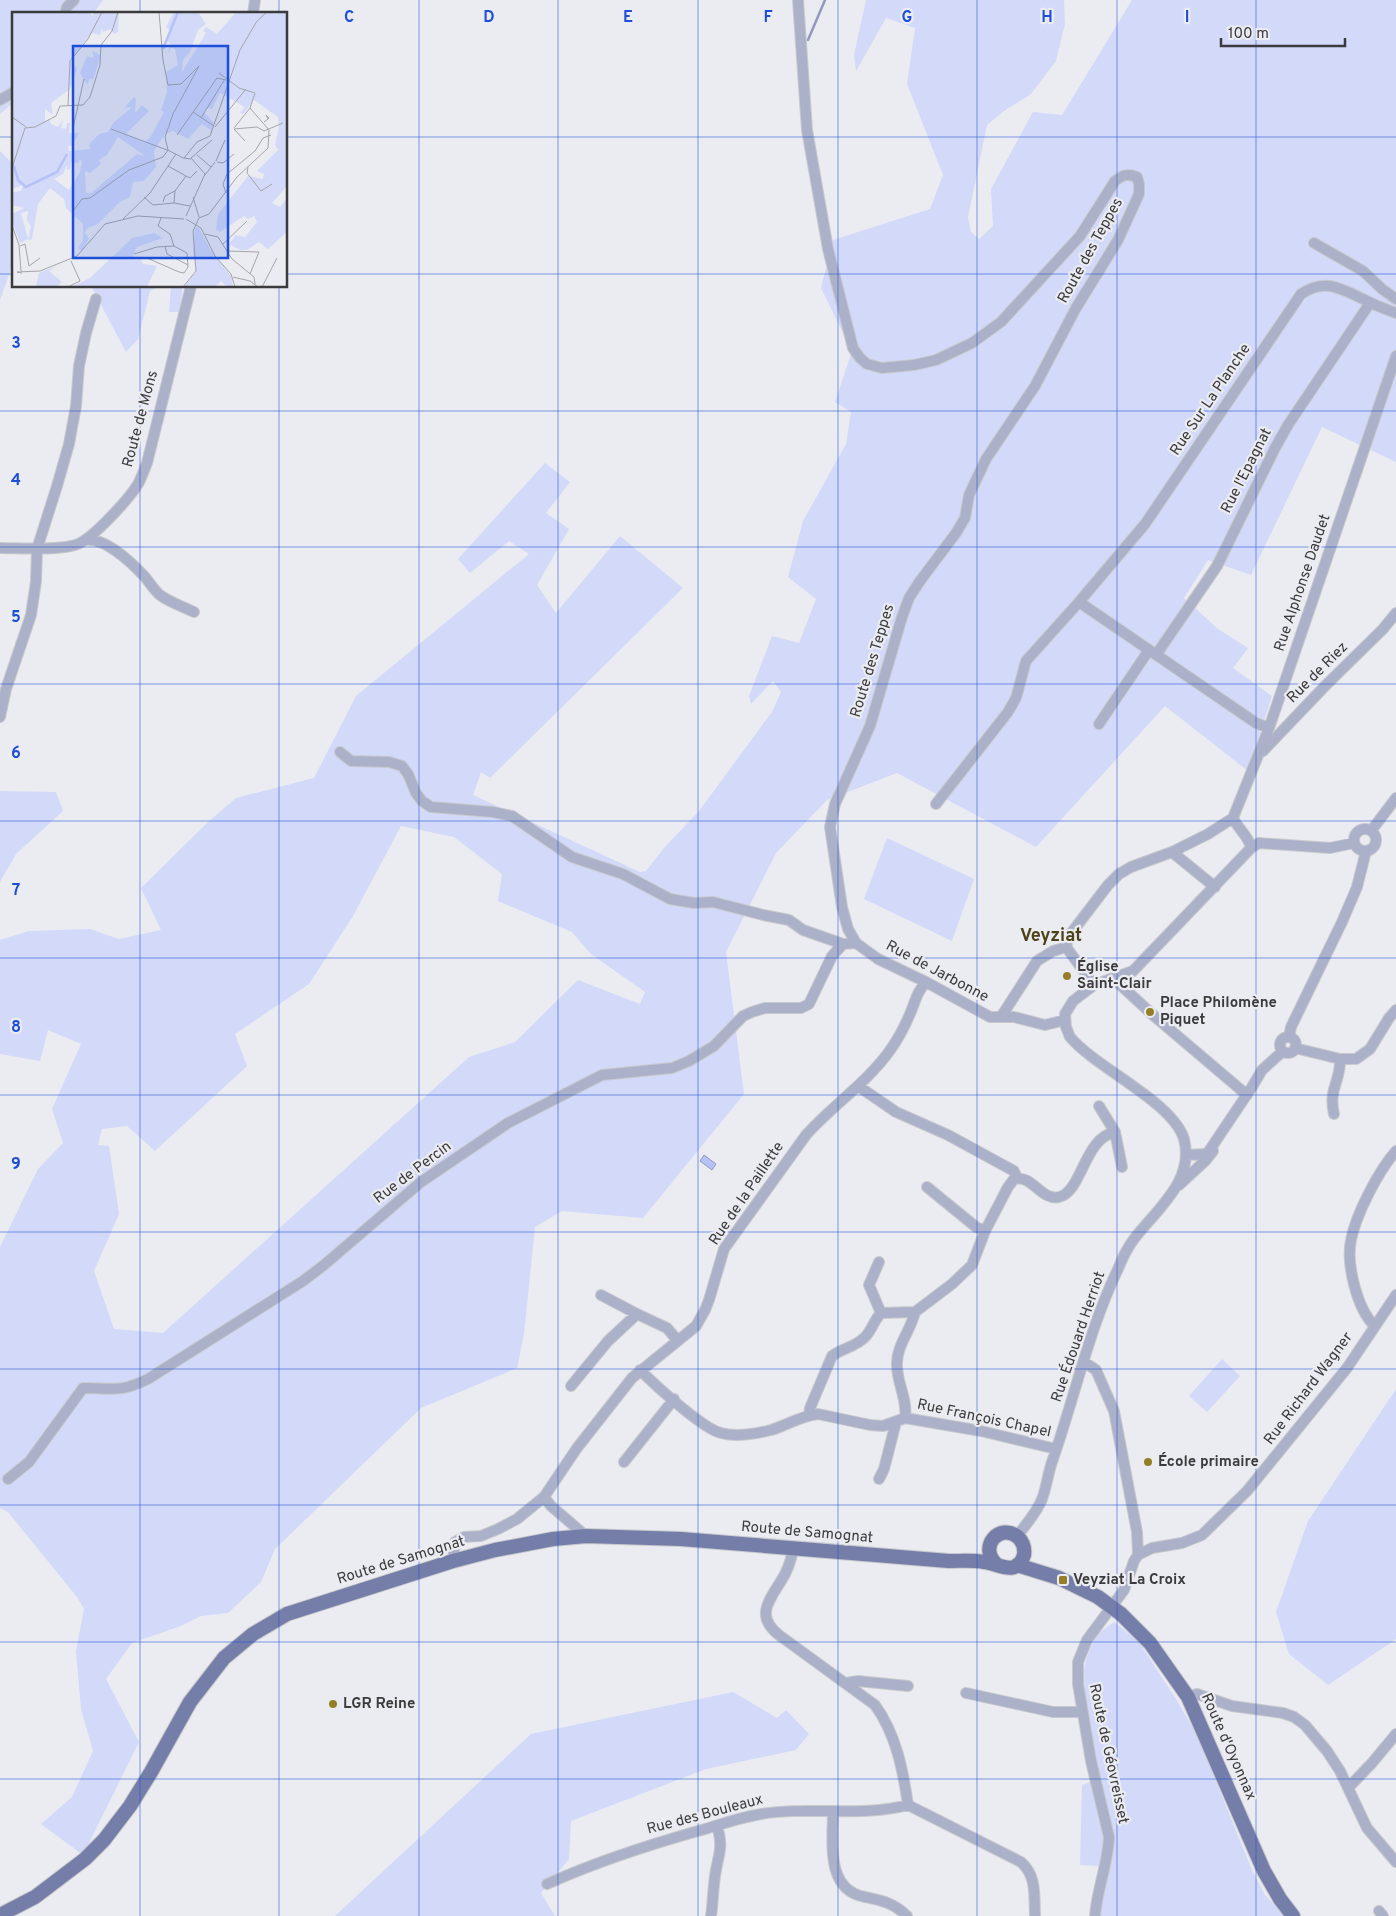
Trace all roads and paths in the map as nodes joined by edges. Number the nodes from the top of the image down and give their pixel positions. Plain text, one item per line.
1 (74, 0) edge
2 (798, 0) edge
3 (66, 12) edge
4 (12, 93) edge
5 (0, 100) edge
6 (1314, 243) dead end
7 (191, 288) edge
8 (96, 299) dead end
9 (1396, 299) edge
10 (1370, 303) junction
11 (1396, 313) edge
12 (1396, 356) edge
13 (86, 540) junction
14 (0, 548) edge
15 (37, 549) junction
16 (1080, 602) junction
17 (194, 612) dead end
18 (1396, 613) edge
19 (1153, 653) junction
20 (0, 716) edge
21 (1099, 724) dead end
22 (1270, 728) junction
23 (340, 752) dead end
24 (1260, 753) junction
25 (1396, 798) edge
26 (936, 804) dead end
27 (1233, 818) junction
28 (1371, 830) junction
29 (1354, 843) junction
30 (1251, 848) junction
31 (1172, 852) junction
32 (1366, 852) junction
33 (1215, 886) junction
34 (856, 943) junction
35 (843, 944) junction
36 (1066, 947) junction
37 (1114, 979) junction
38 (926, 982) junction
39 (1094, 985) junction
40 (1396, 1010) edge
41 (1001, 1017) junction
42 (1065, 1020) junction
43 (1289, 1037) junction
44 (1295, 1048) junction
45 (1283, 1051) junction
46 (1340, 1059) junction
47 (858, 1086) junction
48 (1247, 1094) junction
49 (1099, 1106) dead end
50 (1334, 1114) dead end
51 (1116, 1132) junction
52 (1217, 1141) junction
53 (1396, 1151) edge
54 (1186, 1154) junction
55 (1122, 1166) dead end
56 (1017, 1178) junction
57 (926, 1187) dead end
58 (1173, 1190) junction
59 (986, 1231) junction
60 (879, 1262) dead end
61 (601, 1295) dead end
62 (1396, 1295) edge
63 (915, 1312) junction
64 (881, 1313) junction
65 (637, 1314) junction
66 (1375, 1326) junction
67 (678, 1341) junction
68 (1084, 1362) junction
69 (640, 1370) junction
70 (571, 1386) dead end
71 (674, 1399) junction
72 (810, 1415) junction
73 (901, 1420) junction
74 (1056, 1449) junction
75 (624, 1462) dead end
76 (8, 1479) dead end
77 (879, 1479) dead end
78 (544, 1497) junction
79 (586, 1536) junction
80 (1020, 1542) junction
81 (990, 1544) junction
82 (793, 1548) junction
83 (1138, 1555) junction
84 (453, 1561) junction
85 (949, 1561) junction
86 (1017, 1564) junction
87 (997, 1565) junction
88 (1059, 1578) junction
89 (1111, 1606) junction
90 (846, 1683) junction
91 (908, 1686) dead end
92 (966, 1693) dead end
93 (1188, 1697) junction
94 (1082, 1712) junction
95 (1396, 1734) edge
96 (1348, 1788) junction
97 (908, 1805) junction
98 (833, 1812) junction
99 (717, 1826) junction
100 (1392, 1850) edge
101 (1396, 1862) edge
102 (546, 1884) dead end
103 (0, 1915) edge
104 (711, 1916) edge
105 (907, 1916) edge
106 (1035, 1916) edge
107 (1095, 1916) edge
108 (1293, 1916) edge

1 - 3 street
2 - 34 street, Route des Teppes
4 - 5 street
6 - 9 street
7 - 13 street, Route de Mons
8 - 15 street
10 - 11 street, Rue Sur La Planche
10 - 16 street, Rue Sur La Planche
10 - 19 street, Rue l'Epagnat
12 - 22 street, Rue Alphonse Daudet
13 - 15 street
13 - 17 street
14 - 15 street
15 - 20 street
16 - 19 street
16 - 26 street, Rue Sur La Planche
18 - 24 street, Rue de Riez
19 - 21 street, Rue l'Epagnat
19 - 22 street
22 - 24 street, Rue Alphonse Daudet
23 - 35 street
24 - 27 street, Rue Alphonse Daudet
25 - 28 street
27 - 30 street
27 - 31 street
28 - 29 street
28 - 32 street
29 - 30 street
29 - 32 street
30 - 33 street
31 - 33 street
31 - 36 street
32 - 43 street
33 - 37 street
34 - 35 street
34 - 38 street, Rue de Jarbonne
35 - 76 street, Rue de Percin
36 - 39 street
36 - 41 street
37 - 39 street
37 - 48 street
38 - 41 street, Rue de Jarbonne
38 - 47 street, Rue de la Paillette
39 - 42 street
40 - 46 street
41 - 42 street, Rue de Jarbonne
42 - 54 street
43 - 44 street
43 - 45 street
44 - 45 street
44 - 46 street
45 - 48 street
46 - 50 street
47 - 56 street
47 - 67 street, Rue de la Paillette
48 - 52 street
49 - 51 street
51 - 55 street
51 - 56 street
52 - 54 street
52 - 58 street
53 - 66 street
54 - 58 street, Rue Édouard Herriot
56 - 59 street
57 - 59 street
58 - 68 street, Rue Édouard Herriot
59 - 63 street
60 - 64 street
61 - 65 street
62 - 66 street, Rue Richard Wagner
63 - 64 street
63 - 73 street, Rue François Chapel
64 - 72 street
65 - 67 street
65 - 70 street
66 - 83 street, Rue Richard Wagner
67 - 69 street, Rue de la Paillette
68 - 74 street, Rue Édouard Herriot
68 - 83 street
69 - 71 street, Rue François Chapel
69 - 78 street, Rue de la Paillette
71 - 72 street, Rue François Chapel
71 - 75 street
72 - 73 street, Rue François Chapel
73 - 74 street, Rue François Chapel
73 - 77 street
74 - 80 street, Rue Édouard Herriot
78 - 79 street
78 - 84 street, Rue de la Paillette
79 - 82 main road, Route de Samognat
79 - 84 main road, Route de Samognat
80 - 81 main road
80 - 86 main road
80 - 88 main road
81 - 85 main road, Route de Samognat
81 - 87 main road
82 - 85 main road, Route de Samognat
82 - 90 street
83 - 89 street
84 - 103 main road, Route de Samognat
85 - 87 main road, Route de Samognat
86 - 87 main road
86 - 88 main road
88 - 89 main road
89 - 93 main road, Route d'Oyonnax
89 - 94 street, Route de Géovreisset
90 - 91 street
90 - 97 street
92 - 94 street
93 - 96 street
93 - 108 main road, Route d'Oyonnax
94 - 107 street, Route de Géovreisset
95 - 96 street
96 - 100 street
97 - 98 street, Rue des Bouleaux
97 - 106 street
98 - 99 street, Rue des Bouleaux
98 - 105 street
99 - 102 street, Rue des Bouleaux
99 - 104 street
100 - 101 street

